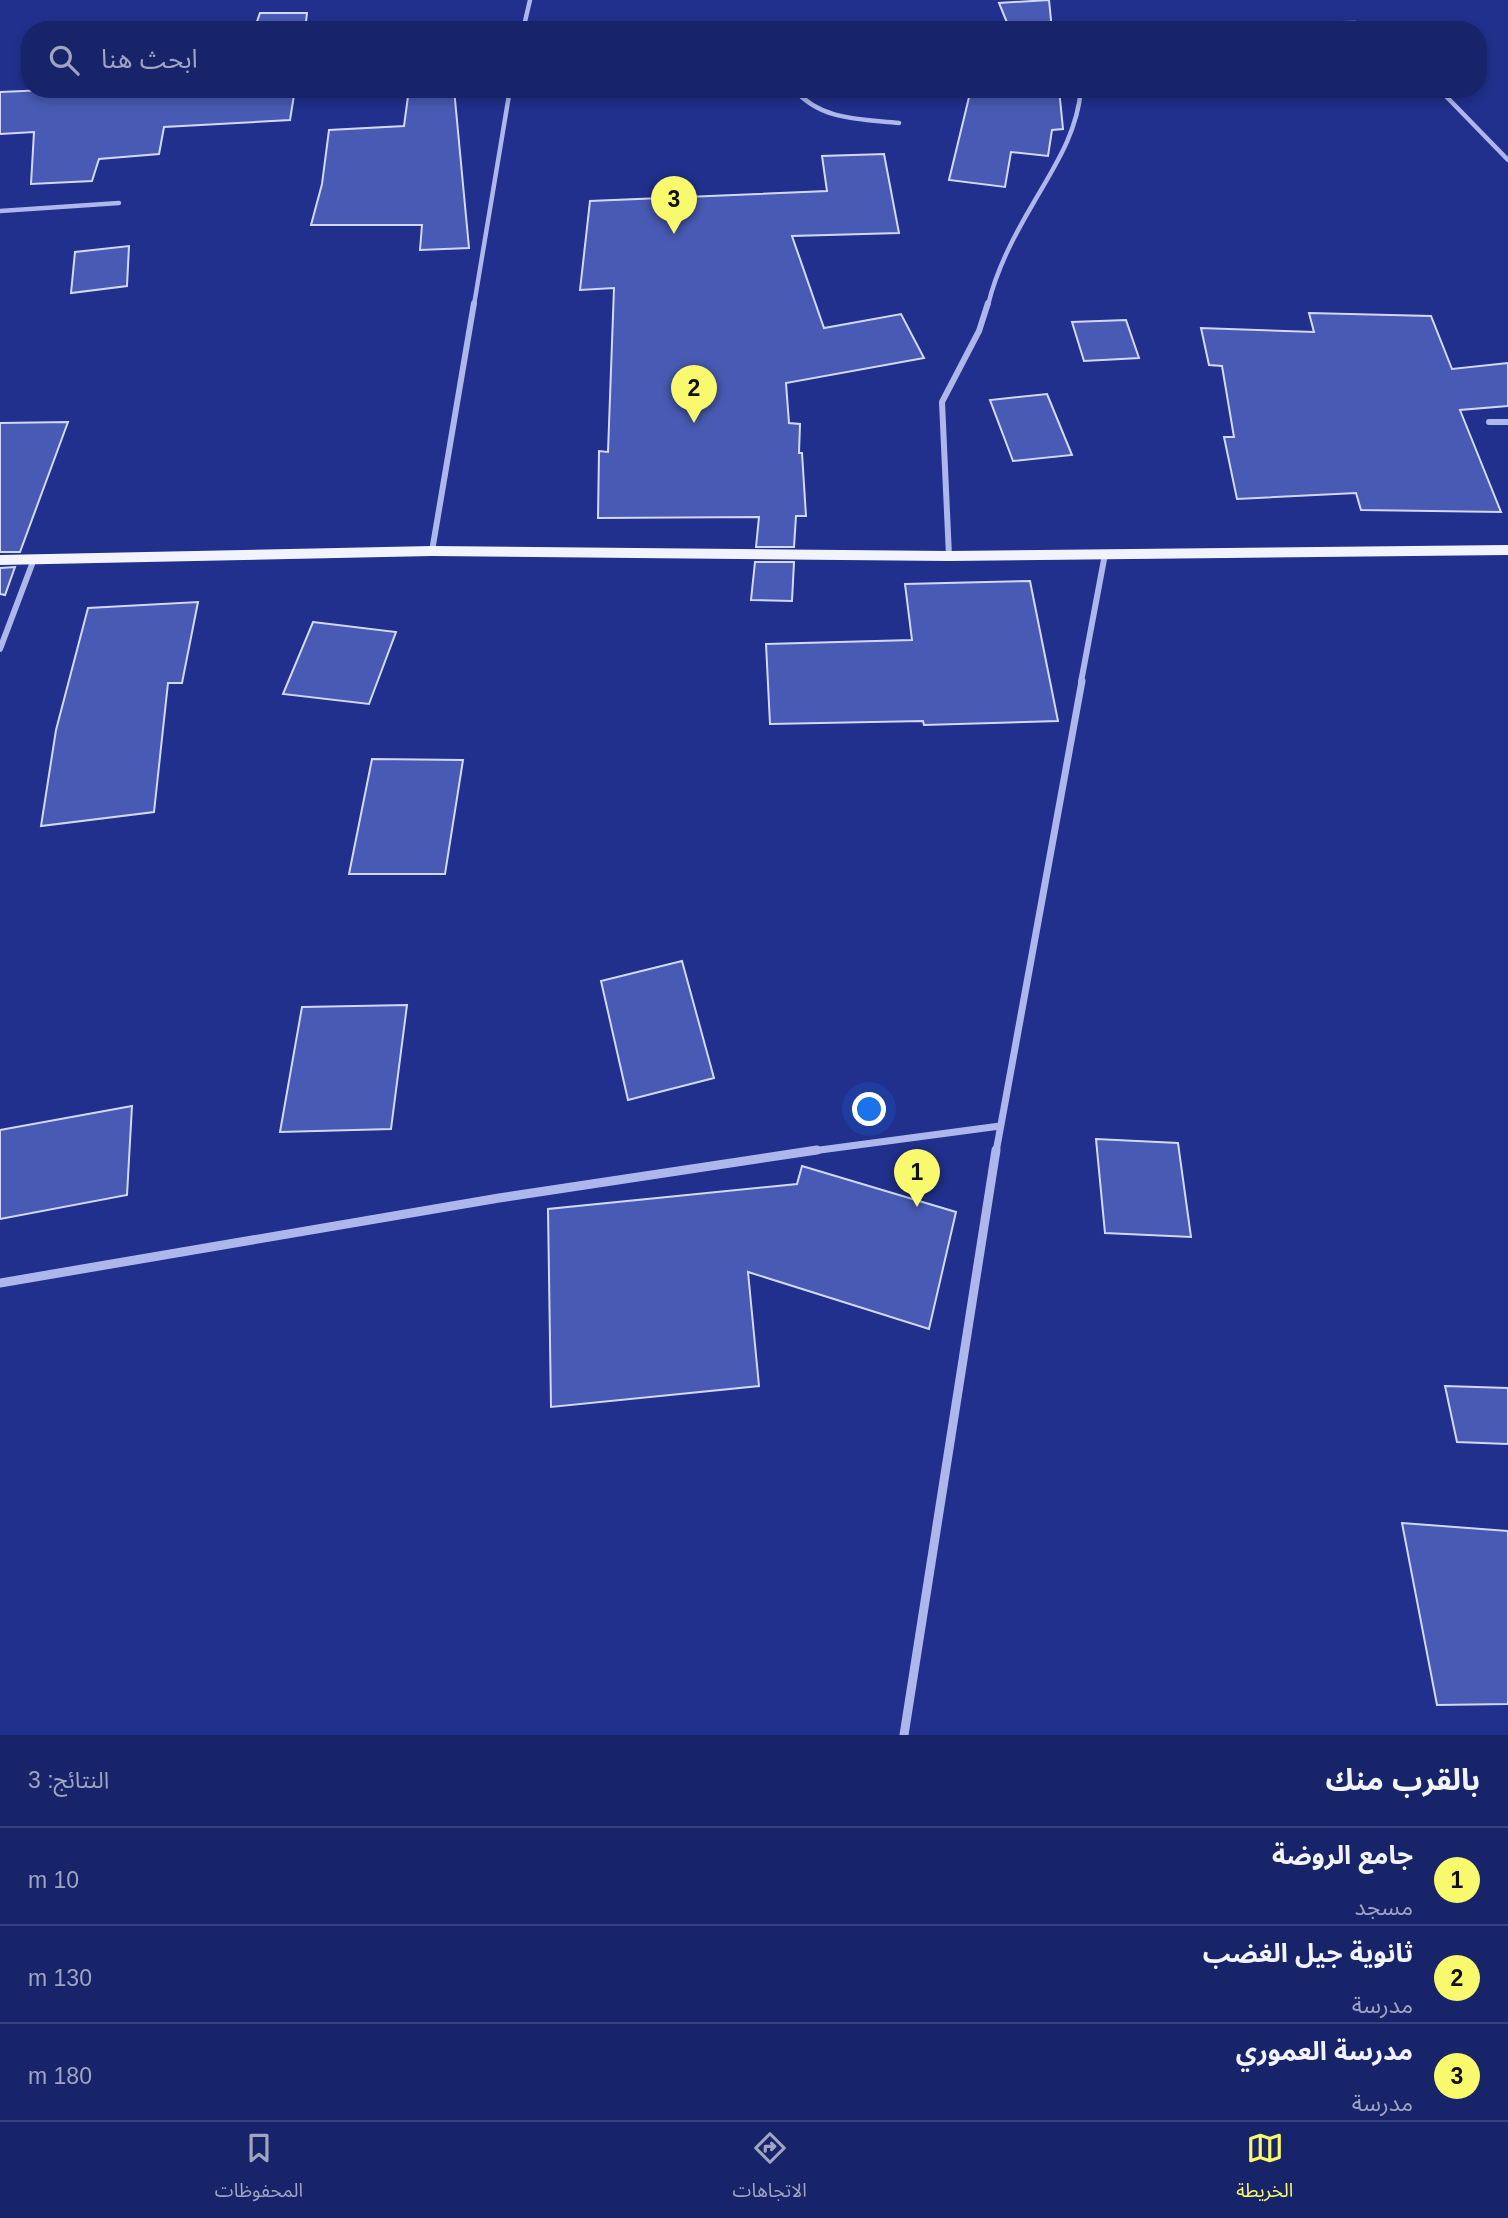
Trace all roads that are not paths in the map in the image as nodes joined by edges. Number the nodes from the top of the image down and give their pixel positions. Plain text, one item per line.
1 (530, 0) edge
2 (525, 21) edge
3 (508, 98) edge
4 (801, 98) edge
5 (1080, 98) edge
6 (1448, 98) edge
7 (899, 123) dead end
8 (1508, 160) edge
9 (119, 203) dead end
10 (0, 211) edge
11 (1489, 422) dead end
12 (1508, 422) edge
13 (1508, 550) edge
14 (432, 551) junction
15 (1105, 554) junction
16 (949, 556) junction
17 (34, 559) junction
18 (0, 560) edge
19 (0, 649) edge
20 (1000, 1126) junction
21 (0, 1283) edge
22 (904, 1735) edge

1 - 2 street
3 - 14 street
4 - 7 street
5 - 16 street
6 - 8 street
9 - 10 street
11 - 12 street
13 - 15 main road
14 - 16 main road
14 - 17 main road
15 - 16 main road
15 - 20 street
17 - 18 main road
17 - 19 street
20 - 21 street
20 - 22 street

